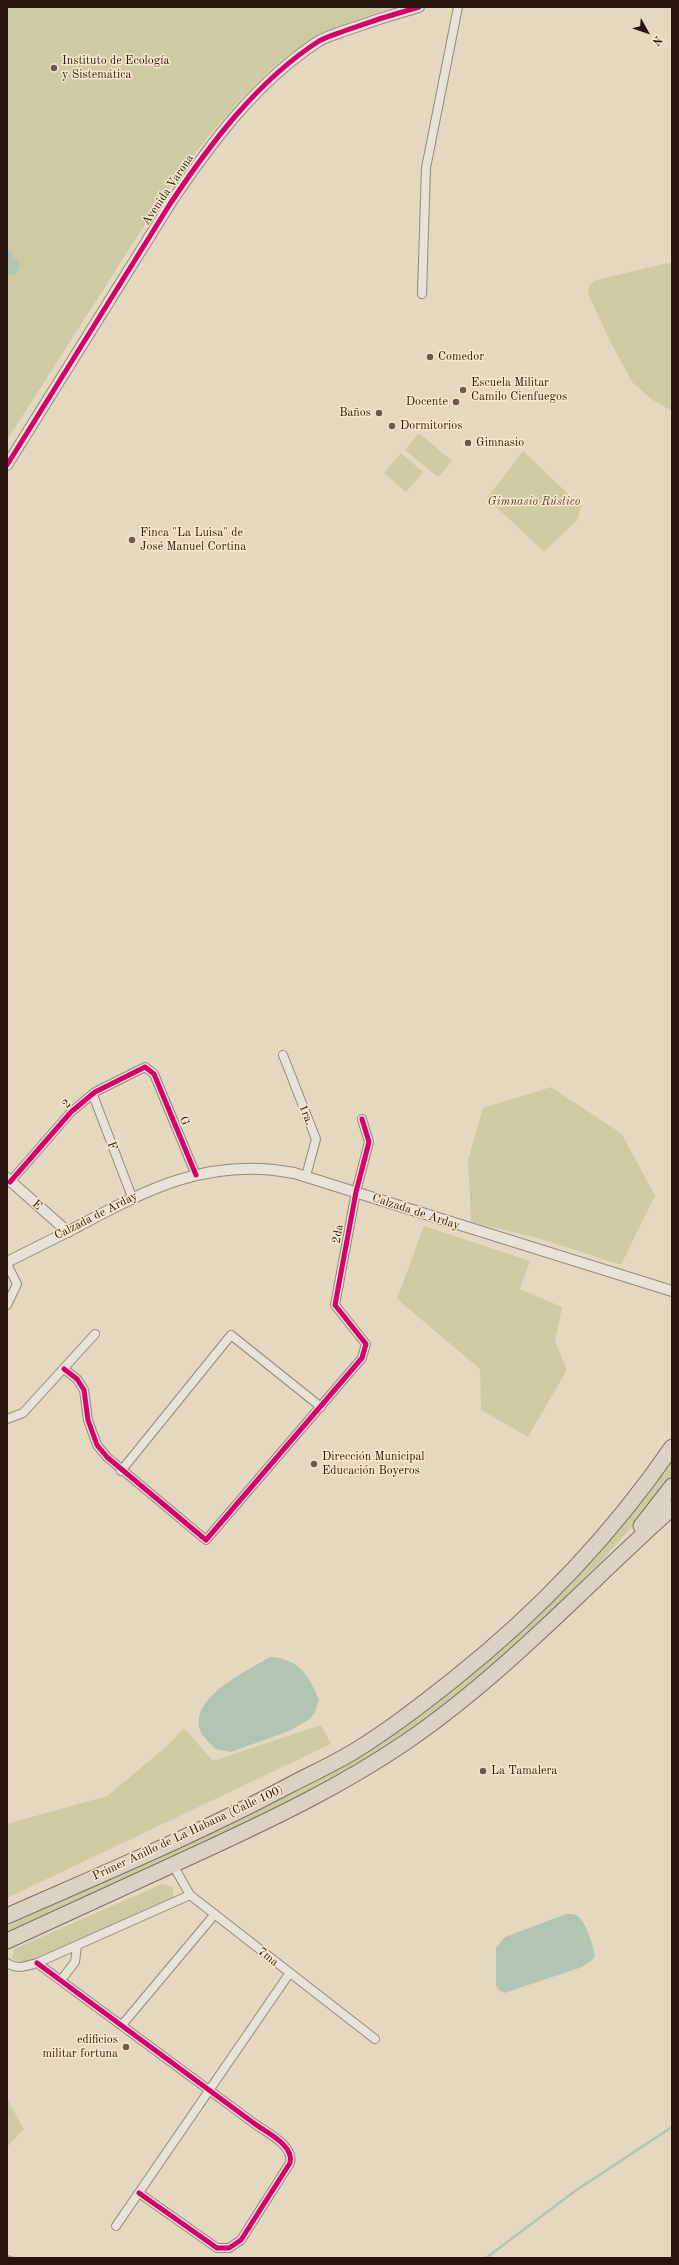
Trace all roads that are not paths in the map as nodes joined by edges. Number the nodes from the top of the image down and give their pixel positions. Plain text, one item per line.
1 (419, 7) edge
2 (458, 7) edge
3 (422, 294) dead end
4 (7, 465) edge
5 (283, 1055) dead end
6 (154, 1074) joint
7 (93, 1094) junction
8 (362, 1119) dead end
9 (196, 1175) junction
10 (306, 1176) junction
11 (9, 1180) edge
12 (356, 1192) junction
13 (132, 1197) junction
14 (68, 1232) junction
15 (7, 1263) edge
16 (672, 1291) edge
17 (7, 1305) edge
18 (95, 1334) dead end
19 (64, 1369) junction
20 (321, 1406) junction
21 (7, 1419) edge
22 (672, 1446) edge
23 (121, 1471) junction
24 (672, 1486) edge
25 (672, 1508) edge
26 (615, 1560) junction
27 (173, 1865) junction
28 (190, 1895) junction
29 (215, 1914) junction
30 (7, 1916) edge
31 (7, 1941) edge
32 (77, 1946) junction
33 (7, 1962) edge
34 (37, 1963) junction
35 (289, 1974) junction
36 (61, 1980) junction
37 (122, 2025) junction
38 (375, 2039) dead end
39 (210, 2091) junction
40 (139, 2193) junction
41 (116, 2226) dead end

1 - 4 street, Avenida Varona
2 - 3 street
5 - 10 street, 1ra.
6 - 7 street, 2
6 - 9 street, G
7 - 11 street, 2
7 - 13 street, F
8 - 12 street, 2da
9 - 10 street, Calzada de Arday
9 - 13 street, Calzada de Arday
10 - 12 street, Calzada de Arday
11 - 14 street, E
12 - 16 street, Calzada de Arday
12 - 20 street, 2da
13 - 14 street, Calzada de Arday
14 - 15 street, Calzada de Arday
15 - 17 street
18 - 19 street
19 - 21 street
19 - 23 street
20 - 23 street
20 - 23 street
22 - 30 highway, Primer Anillo de La Habana (Calle 100)
24 - 26 highway
25 - 26 highway
26 - 27 highway, Primer Anillo de La Habana (Calle 100)
27 - 28 street, 7ma
27 - 31 highway, Primer Anillo de La Habana (Calle 100)
28 - 29 street, 7ma
28 - 32 street
29 - 35 street, 7ma
29 - 37 street
32 - 34 street
32 - 36 street
33 - 34 street
34 - 36 street
35 - 38 street, 7ma
35 - 39 street
36 - 37 street
37 - 39 street
39 - 40 street
39 - 40 street
40 - 41 street

